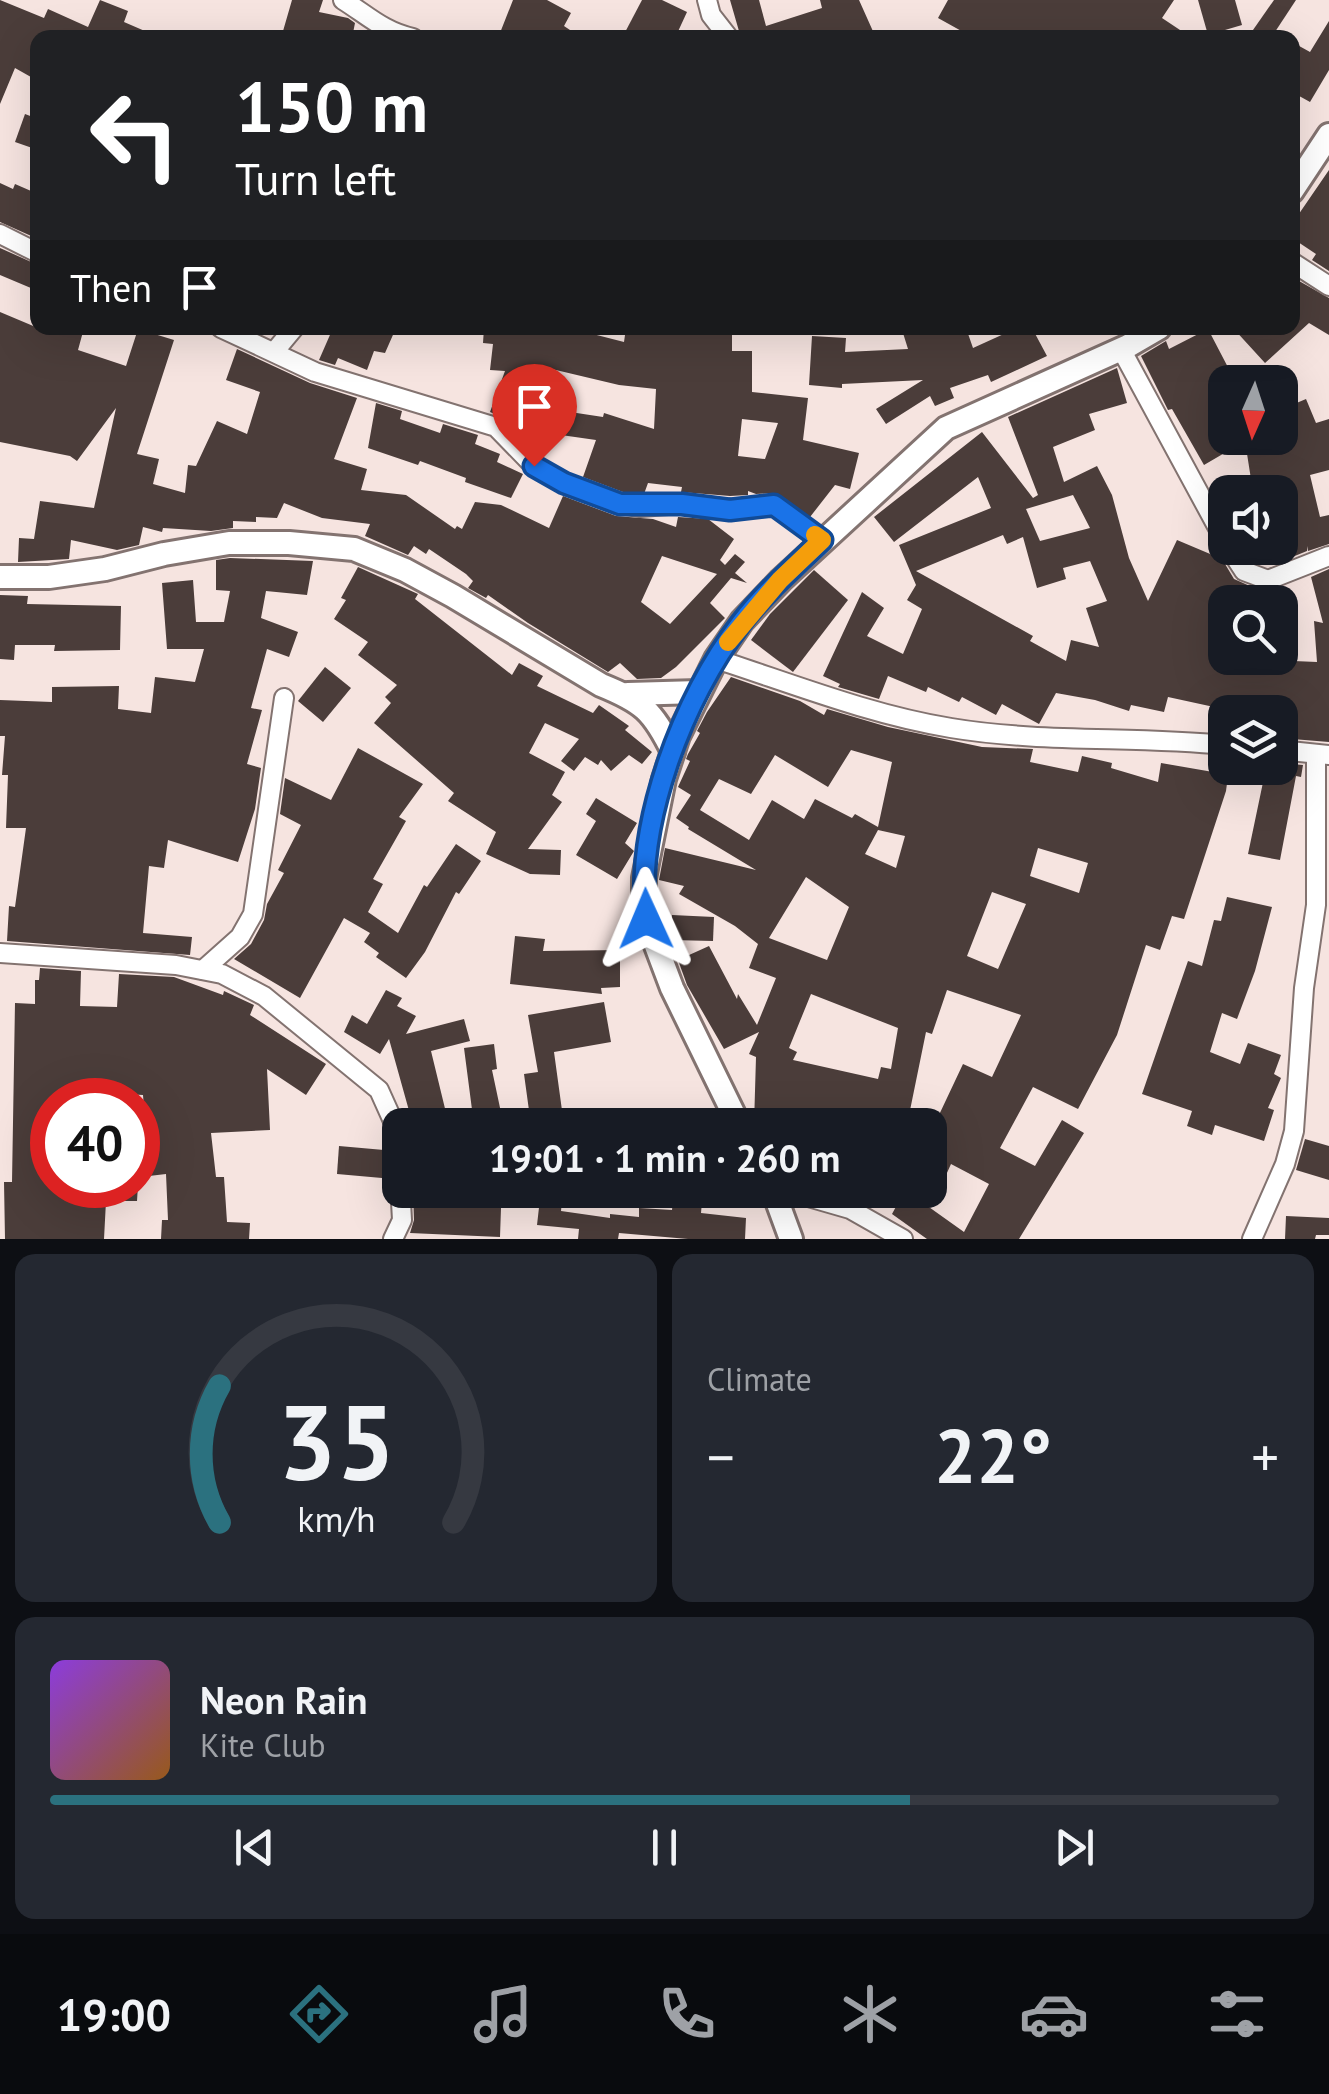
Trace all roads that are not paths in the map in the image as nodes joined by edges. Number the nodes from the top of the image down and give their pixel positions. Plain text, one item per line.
1 (343, 0) edge
2 (707, 0) edge
3 (387, 30) edge
4 (723, 30) edge
5 (1329, 136) edge
6 (1300, 179) edge
7 (0, 234) edge
8 (30, 249) edge
9 (1300, 267) edge
10 (1329, 286) edge
11 (236, 335) edge
12 (288, 335) edge
13 (1146, 335) edge
14 (1121, 349) junction
15 (274, 352) junction
16 (1208, 509) edge
17 (822, 540) junction
18 (1329, 556) edge
19 (1241, 565) edge
20 (0, 577) edge
21 (716, 659) junction
22 (699, 692) junction
23 (628, 694) junction
24 (284, 698) dead end
25 (1208, 744) edge
26 (673, 752) junction
27 (1298, 752) edge
28 (1323, 755) edge
29 (0, 953) edge
30 (203, 970) junction
31 (731, 1108) edge
32 (780, 1208) edge
33 (850, 1208) edge
34 (393, 1239) edge
35 (791, 1239) edge
36 (903, 1239) edge
37 (1252, 1239) edge

1 - 3 street
2 - 4 street
5 - 6 street
7 - 8 street
9 - 10 street
11 - 15 street
12 - 15 street
13 - 14 street
14 - 16 street
14 - 17 street
15 - 17 street
17 - 21 street
18 - 19 street
20 - 23 street
21 - 22 street
21 - 25 street
22 - 23 street
22 - 26 street
23 - 26 street
24 - 30 street
26 - 31 street
27 - 28 street
28 - 37 street
29 - 30 street
30 - 34 street
32 - 35 street
33 - 36 street

